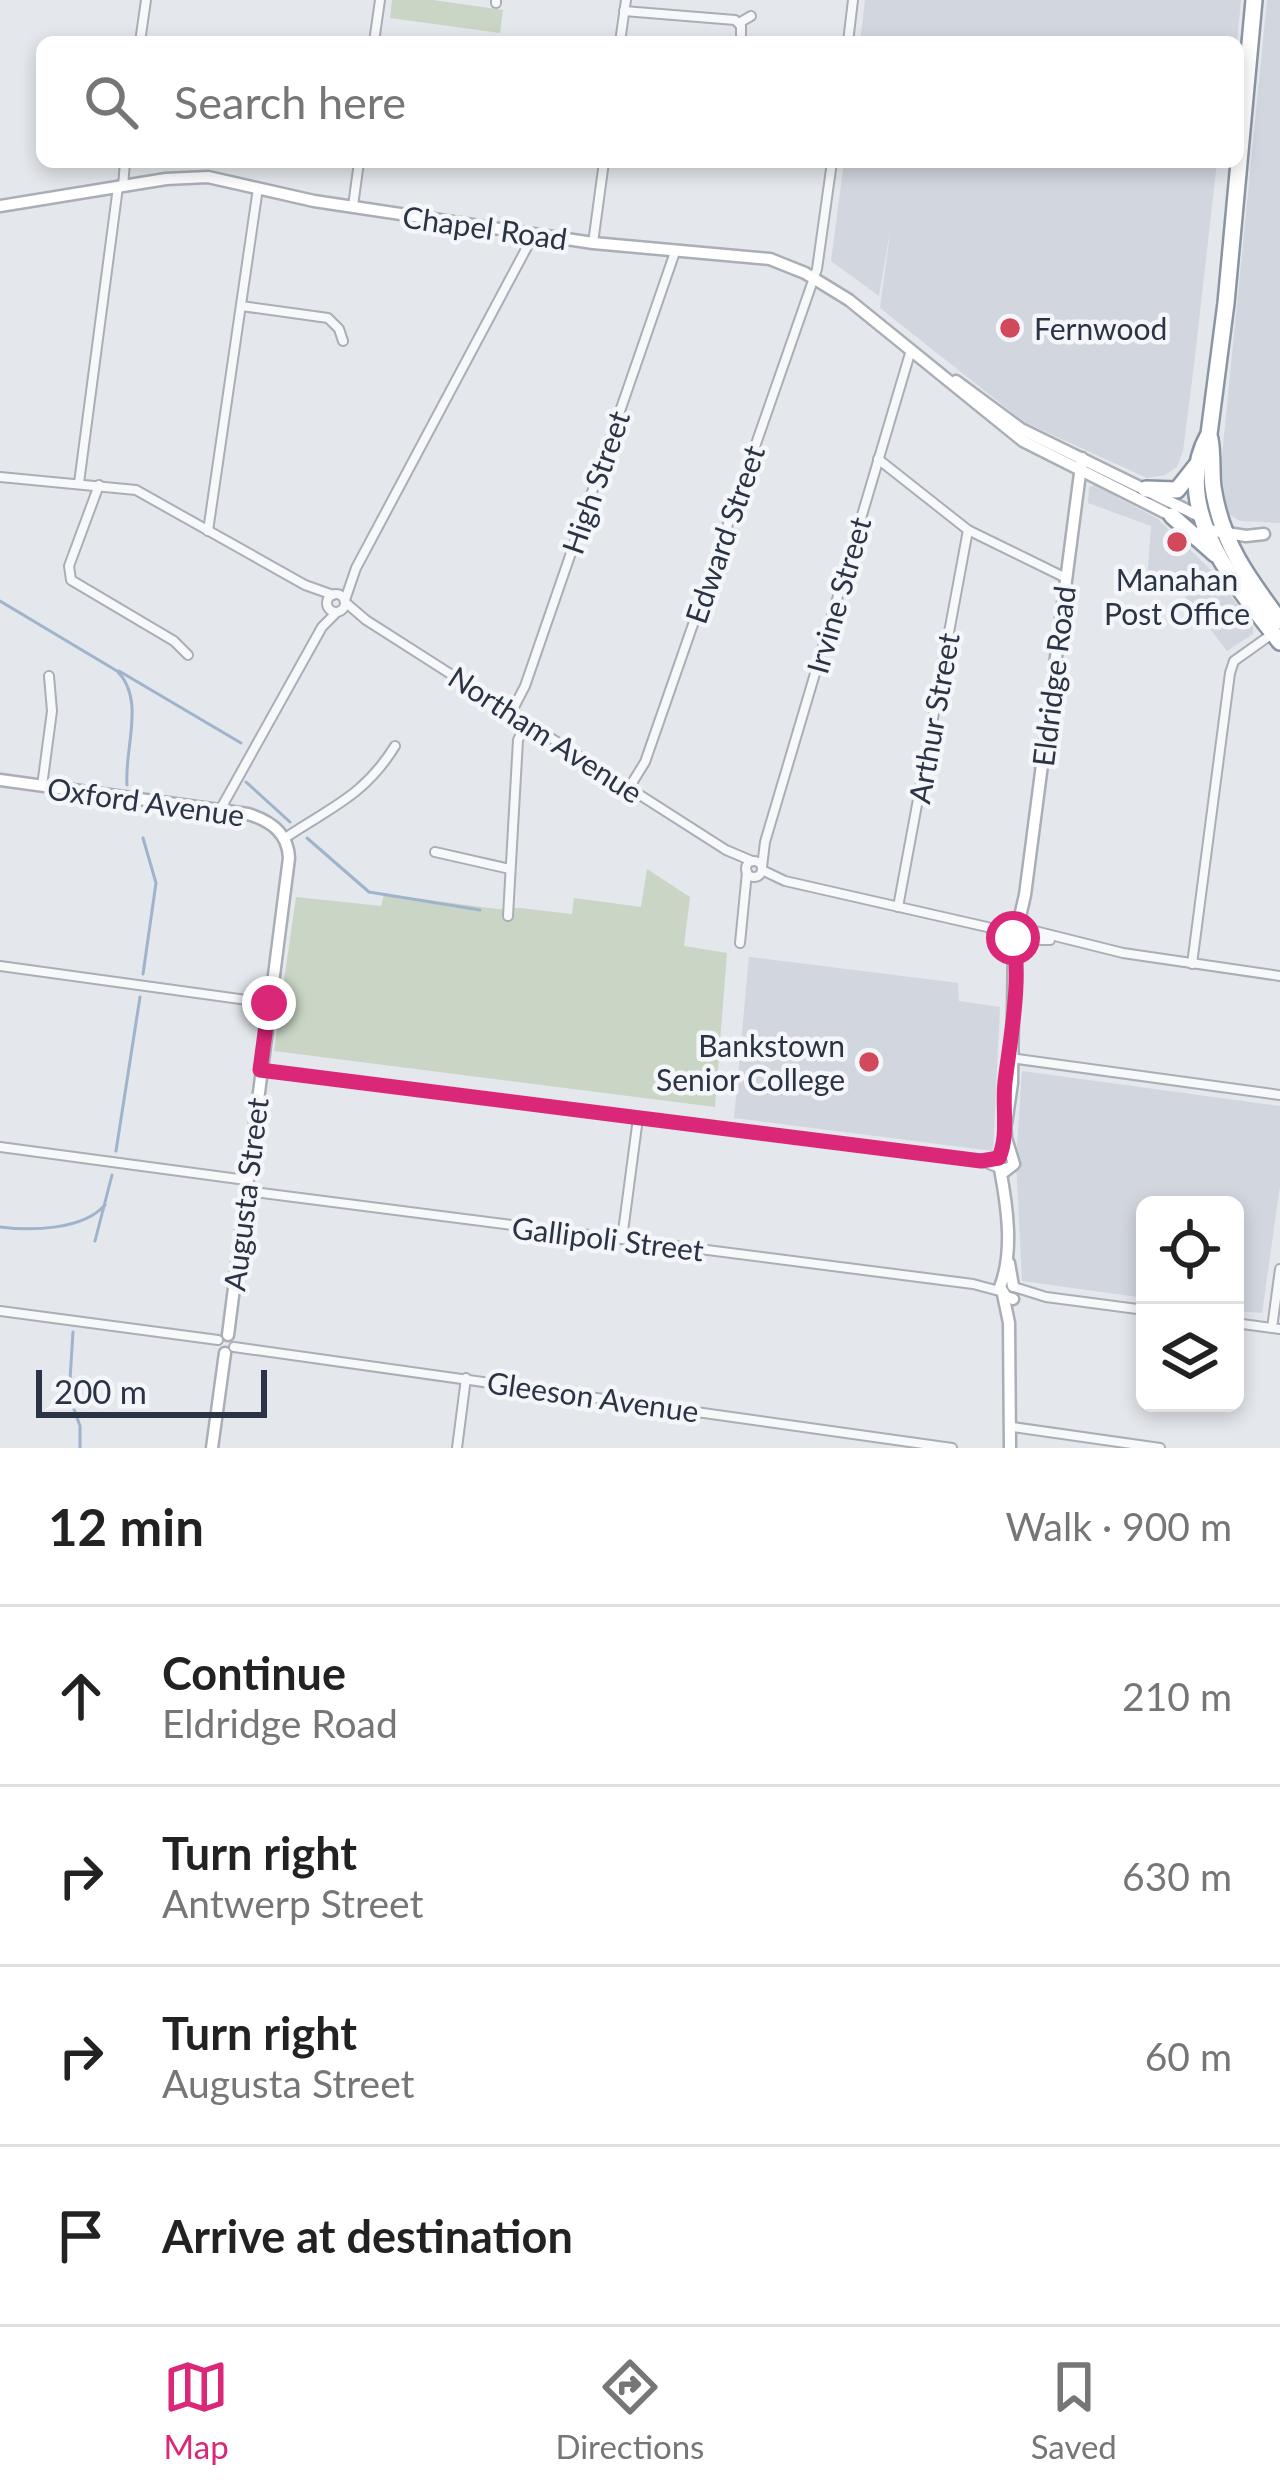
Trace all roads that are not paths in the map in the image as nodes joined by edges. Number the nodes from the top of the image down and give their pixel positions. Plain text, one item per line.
1 (146, 0) edge
2 (380, 0) edge
3 (853, 0) edge
4 (1254, 0) edge
5 (625, 5) edge
6 (751, 16) dead end
7 (740, 23) junction
8 (141, 36) edge
9 (375, 36) edge
10 (621, 36) edge
11 (741, 36) edge
12 (849, 36) edge
13 (1244, 114) edge
14 (124, 168) edge
15 (358, 168) edge
16 (603, 168) edge
17 (831, 168) edge
18 (1239, 168) edge
19 (258, 185) junction
20 (120, 187) junction
21 (0, 206) edge
22 (353, 208) junction
23 (534, 234) junction
24 (593, 243) junction
25 (674, 252) junction
26 (814, 278) junction
27 (241, 306) junction
28 (343, 341) dead end
29 (911, 348) junction
30 (1209, 434) junction
31 (878, 459) junction
32 (1201, 459) junction
33 (1080, 464) junction
34 (0, 477) edge
35 (79, 483) junction
36 (99, 485) junction
37 (1146, 489) junction
38 (1172, 516) junction
39 (1213, 526) junction
40 (968, 530) junction
41 (208, 531) junction
42 (1264, 534) junction
43 (1280, 535) edge
44 (1246, 536) junction
45 (1218, 556) junction
46 (1236, 561) junction
47 (1066, 578) junction
48 (305, 586) junction
49 (340, 598) junction
50 (327, 605) junction
51 (337, 612) junction
52 (366, 620) junction
53 (322, 627) junction
54 (1278, 632) edge
55 (188, 655) dead end
56 (49, 676) dead end
57 (512, 711) junction
58 (527, 721) junction
59 (395, 746) dead end
60 (0, 780) edge
61 (42, 786) junction
62 (629, 788) junction
63 (220, 810) junction
64 (285, 838) junction
65 (435, 852) dead end
66 (510, 869) junction
67 (754, 869) junction
68 (898, 907) junction
69 (508, 916) dead end
70 (1022, 934) junction
71 (740, 943) dead end
72 (1192, 964) junction
73 (0, 966) edge
74 (1280, 976) edge
75 (269, 1003) junction
76 (1010, 1058) junction
77 (260, 1070) junction
78 (1280, 1095) edge
79 (638, 1118) junction
80 (0, 1147) edge
81 (1003, 1163) junction
82 (245, 1186) junction
83 (622, 1239) junction
84 (1280, 1269) edge
85 (1008, 1290) junction
86 (1136, 1309) edge
87 (0, 1311) edge
88 (1244, 1324) edge
89 (1276, 1329) edge
90 (226, 1344) junction
91 (466, 1378) junction
92 (1012, 1427) junction
93 (212, 1448) edge
94 (457, 1448) edge
95 (952, 1448) edge
96 (1010, 1448) edge
97 (1160, 1448) edge

1 - 8 street
2 - 9 street
3 - 12 street
4 - 13 highway
5 - 7 street
5 - 10 street
6 - 7 street
7 - 11 street
14 - 20 street
15 - 22 street
16 - 24 street
17 - 26 street, Edward Street
18 - 30 highway
19 - 20 street, Chapel Road
19 - 22 street, Chapel Road
19 - 27 street
20 - 21 street, Chapel Road
20 - 35 street
22 - 23 street, Chapel Road
23 - 24 street, Chapel Road
23 - 49 street
24 - 25 street, Chapel Road
25 - 26 street, Chapel Road
25 - 57 street, High Street
26 - 29 street, Chapel Road
26 - 62 street, Edward Street
27 - 28 street
27 - 41 street
29 - 31 street, Irvine Street
29 - 33 street, Chapel Road
30 - 32 highway
30 - 39 highway
31 - 40 street
31 - 67 street, Irvine Street
32 - 37 highway
32 - 39 highway
33 - 37 street, Chapel Road
33 - 38 street, Chapel Road
33 - 47 street, Eldridge Road
34 - 35 street, Northam Avenue
35 - 36 street, Northam Avenue
36 - 41 street, Northam Avenue
36 - 55 street
37 - 39 street, Chapel Road
38 - 39 street, Chapel Road
38 - 45 highway
39 - 42 street
39 - 44 street
39 - 45 highway
39 - 46 highway
40 - 47 street
40 - 68 street, Arthur Street
41 - 48 street, Northam Avenue
42 - 43 street
42 - 44 street
44 - 46 highway
45 - 54 highway
46 - 54 highway
47 - 70 street, Eldridge Road
48 - 49 street, Northam Avenue
48 - 50 street, Northam Avenue
49 - 50 street
49 - 51 street
49 - 52 street, Northam Avenue
50 - 51 street, Northam Avenue
50 - 53 street
51 - 52 street, Northam Avenue
51 - 53 street
52 - 57 street, Northam Avenue
53 - 63 street
54 - 72 street
56 - 61 street
57 - 58 street, Northam Avenue
58 - 62 street, Northam Avenue
58 - 66 street
59 - 64 street
60 - 61 street, Oxford Avenue
61 - 63 street, Oxford Avenue
62 - 67 street, Northam Avenue
63 - 64 street, Oxford Avenue
64 - 75 street, Augusta Street
65 - 66 street
66 - 69 street
67 - 68 street, Northam Avenue
67 - 71 street, Irvine Street
68 - 70 street, Northam Avenue
70 - 72 street, Northam Avenue
70 - 76 street, Eldridge Road
72 - 74 street, Northam Avenue
73 - 75 street
75 - 77 street, Augusta Street
76 - 78 street
76 - 81 street, Eldridge Road
77 - 79 street
77 - 82 street, Augusta Street
79 - 81 street
79 - 83 street
80 - 82 street, Gallipoli Street
81 - 85 street, Eldridge Road
82 - 83 street, Gallipoli Street
82 - 90 street, Augusta Street
83 - 85 street, Gallipoli Street
84 - 89 street
85 - 86 street, Gallipoli Street
85 - 92 street, Eldridge Road
87 - 90 street, Gleeson Avenue
88 - 89 street
90 - 91 street, Gleeson Avenue
90 - 93 street, Augusta Street
91 - 94 street
91 - 95 street, Gleeson Avenue
92 - 96 street, Eldridge Road
92 - 97 street

